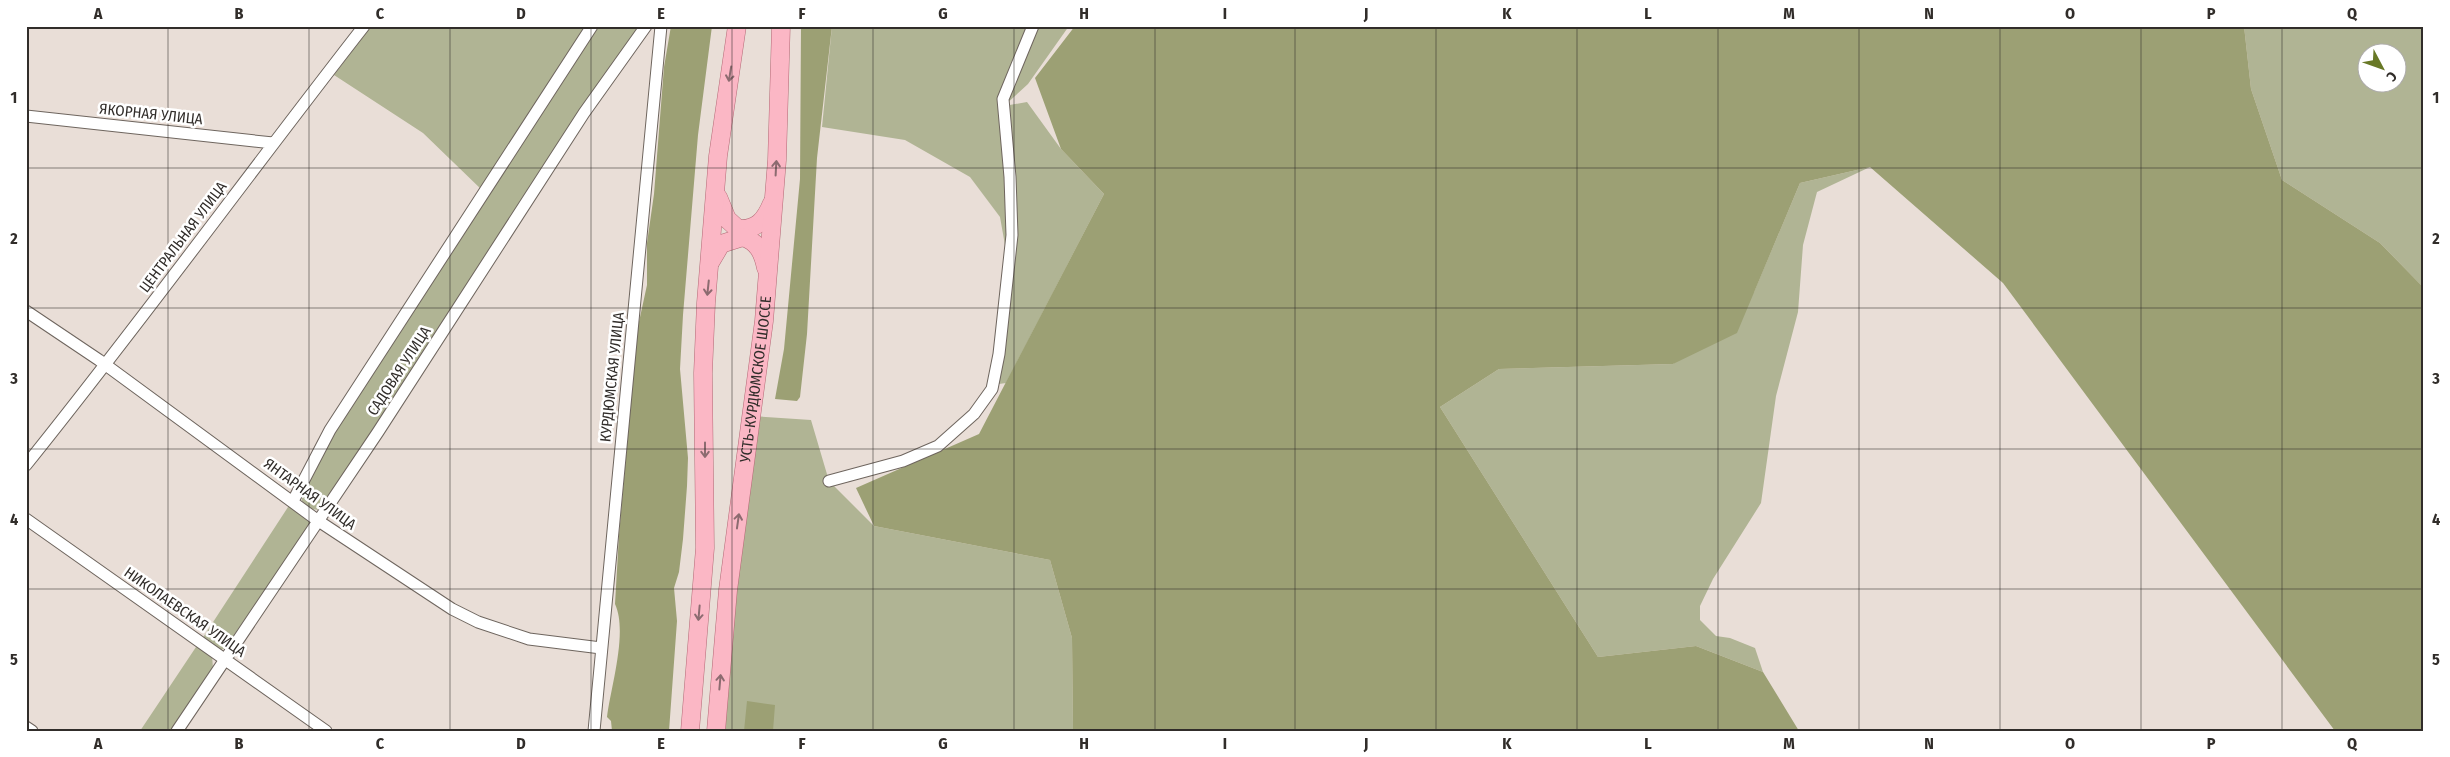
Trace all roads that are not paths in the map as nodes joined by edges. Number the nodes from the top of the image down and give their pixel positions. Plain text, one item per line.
1 (364, 26) edge
2 (592, 26) edge
3 (646, 26) edge
4 (661, 26) edge
5 (737, 26) edge
6 (781, 26) edge
7 (1033, 26) edge
8 (26, 116) edge
9 (273, 143) junction
10 (716, 192) junction
11 (774, 195) junction
12 (710, 262) junction
13 (768, 275) junction
14 (26, 311) edge
15 (106, 366) junction
16 (26, 465) edge
17 (829, 481) dead end
18 (293, 501) junction
19 (26, 519) edge
20 (317, 520) junction
21 (601, 648) junction
22 (225, 658) junction
23 (26, 727) edge
24 (32, 731) edge
25 (177, 731) edge
26 (326, 731) edge
27 (594, 731) edge
28 (690, 731) edge
29 (716, 731) edge

1 - 9 street, ЦЕНТРАЛЬНАЯ УЛИЦА
2 - 18 street, САДОВАЯ УЛИЦА
3 - 20 street, САДОВАЯ УЛИЦА
4 - 21 street, КУРДЮМСКАЯ УЛИЦА
5 -> 10 main road
11 -> 6 main road, УСТЬ-КУРДЮМСКОЕ ШОССЕ
7 - 17 street
8 - 9 street, ЯКОРНАЯ УЛИЦА
9 - 15 street, ЦЕНТРАЛЬНАЯ УЛИЦА
10 - 11 main road
10 - 12 main road
11 - 13 main road, УСТЬ-КУРДЮМСКОЕ ШОССЕ
12 - 13 main road
12 -> 28 main road
29 -> 13 main road, УСТЬ-КУРДЮМСКОЕ ШОССЕ
14 - 15 street, ЯНТАРНАЯ УЛИЦА
15 - 16 street, ЦЕНТРАЛЬНАЯ УЛИЦА
15 - 18 street, ЯНТАРНАЯ УЛИЦА
18 - 20 street, ЯНТАРНАЯ УЛИЦА
19 - 22 street, НИКОЛАЕВСКАЯ УЛИЦА
20 - 21 street, ЯНТАРНАЯ УЛИЦА
20 - 22 street, САДОВАЯ УЛИЦА
21 - 27 street, КУРДЮМСКАЯ УЛИЦА
22 - 25 street, САДОВАЯ УЛИЦА
22 - 26 street, НИКОЛАЕВСКАЯ УЛИЦА
23 - 24 street

